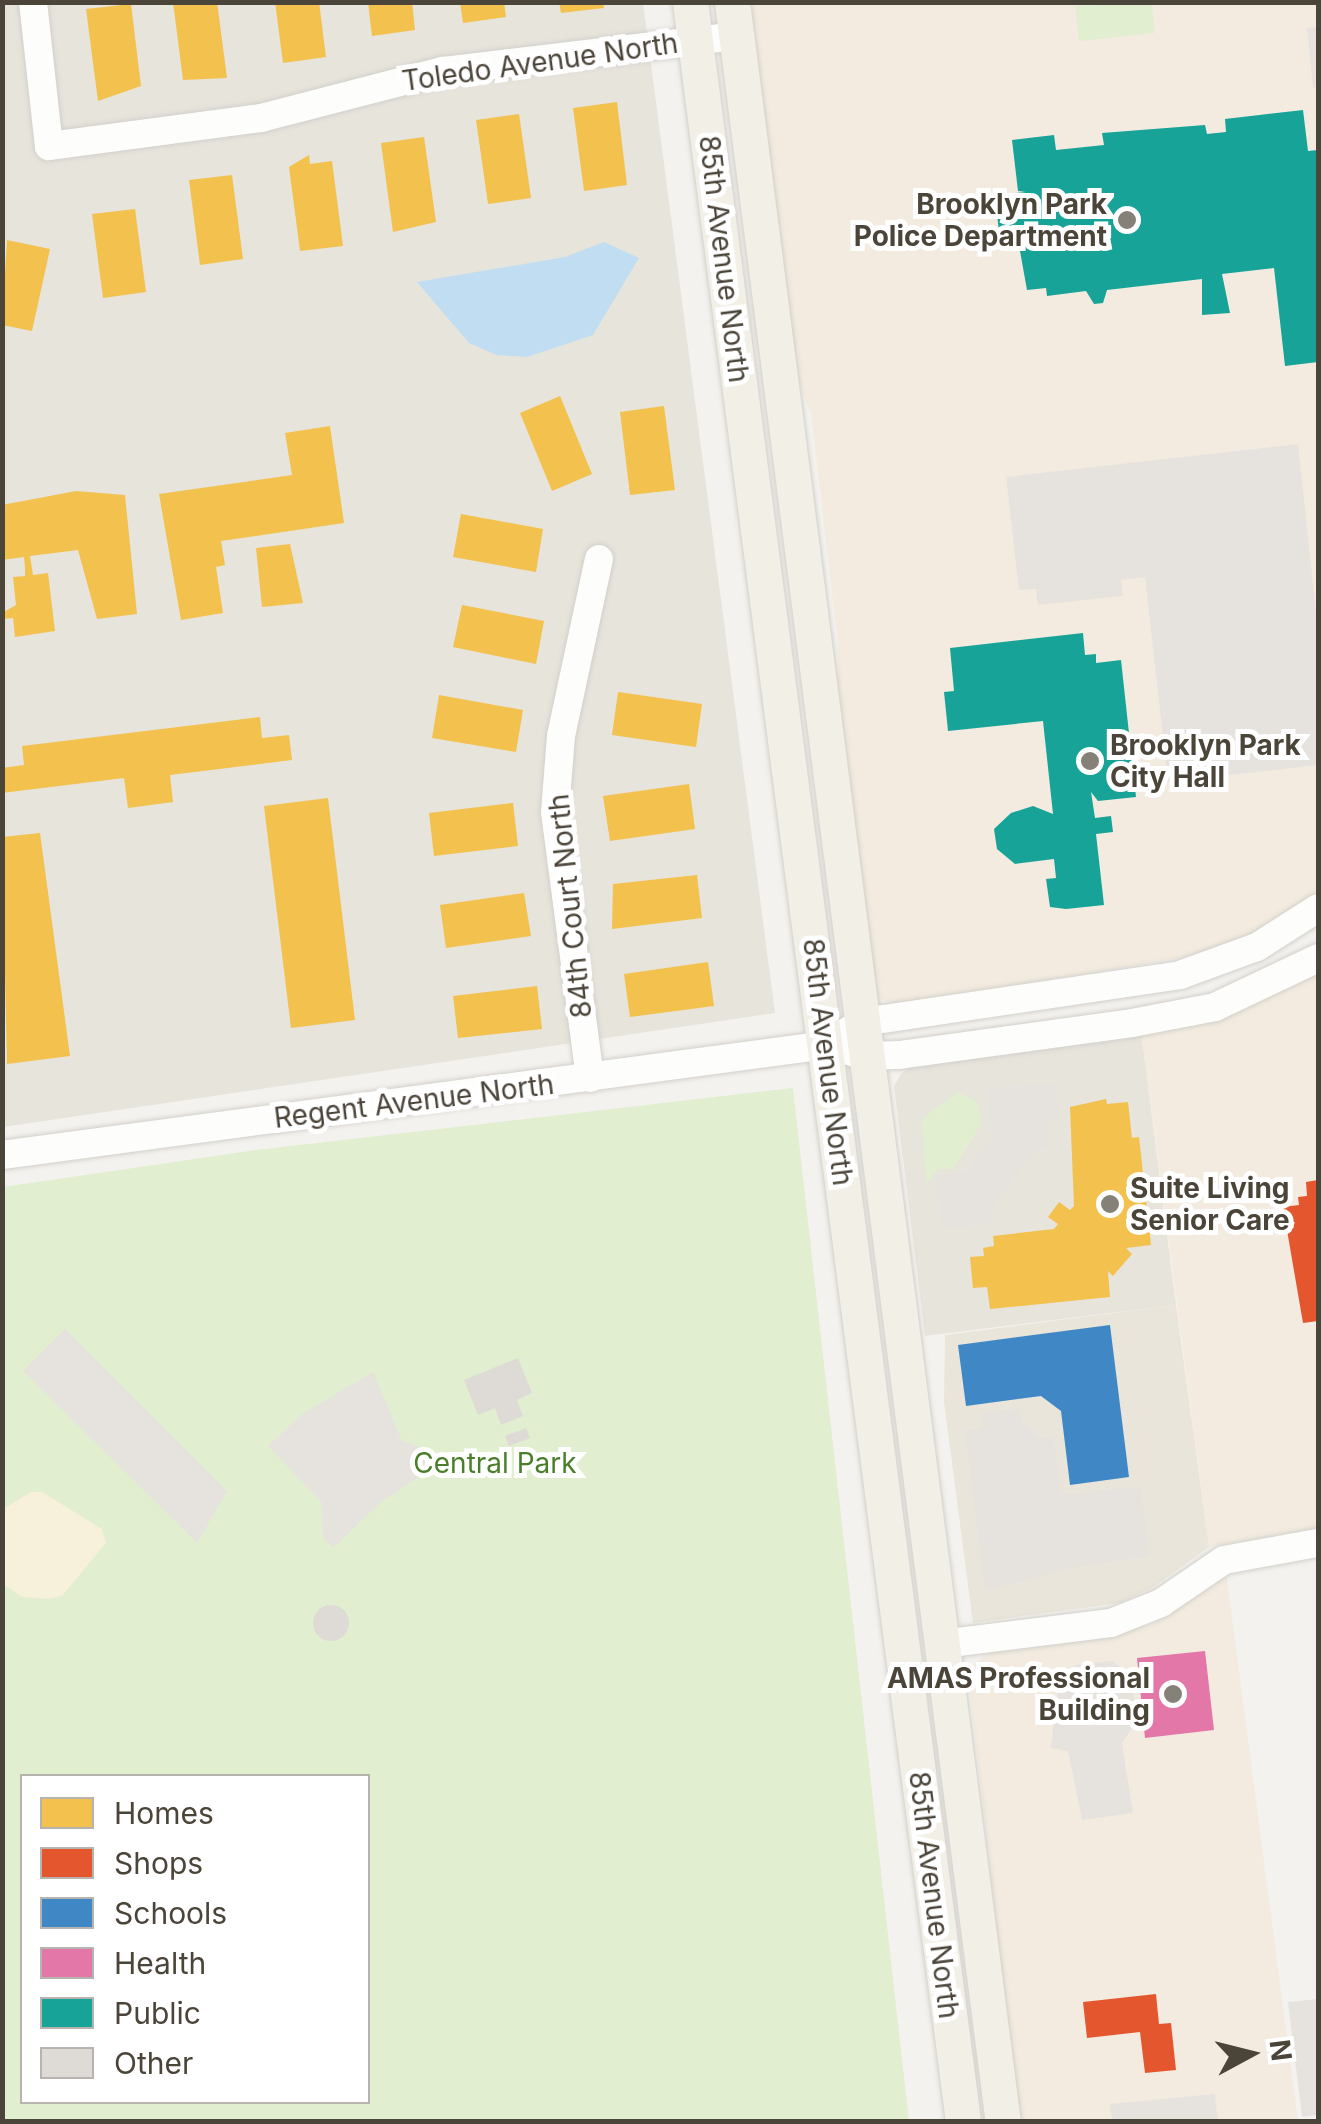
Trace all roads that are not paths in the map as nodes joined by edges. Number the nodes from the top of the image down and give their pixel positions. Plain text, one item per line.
1 (32, 2) edge
2 (690, 2) edge
3 (734, 19) edge
4 (695, 41) junction
5 (599, 559) dead end
6 (1318, 908) edge
7 (1318, 958) edge
8 (865, 1039) junction
9 (826, 1045) junction
10 (590, 1078) junction
11 (2, 1154) edge
12 (1318, 1543) edge
13 (942, 1644) junction
14 (930, 1872) junction
15 (1003, 2113) edge
16 (946, 2122) edge
17 (963, 2122) edge

1 - 4 street, Toledo Avenue North
2 - 4 main road, 85th Avenue North
3 - 4 street, Toledo Avenue North
3 - 8 main road, 85th Avenue North
4 - 9 main road, 85th Avenue North
5 - 10 street, 84th Court North
6 - 8 street, Regent Avenue North
7 - 8 street, Regent Avenue North
8 - 9 street, Regent Avenue North
8 - 13 main road, 85th Avenue North
9 - 10 street, Regent Avenue North
9 - 14 main road, 85th Avenue North
10 - 11 street, Regent Avenue North
12 - 13 street
13 - 15 main road, 85th Avenue North
14 - 16 main road
14 - 17 main road, 85th Avenue North

